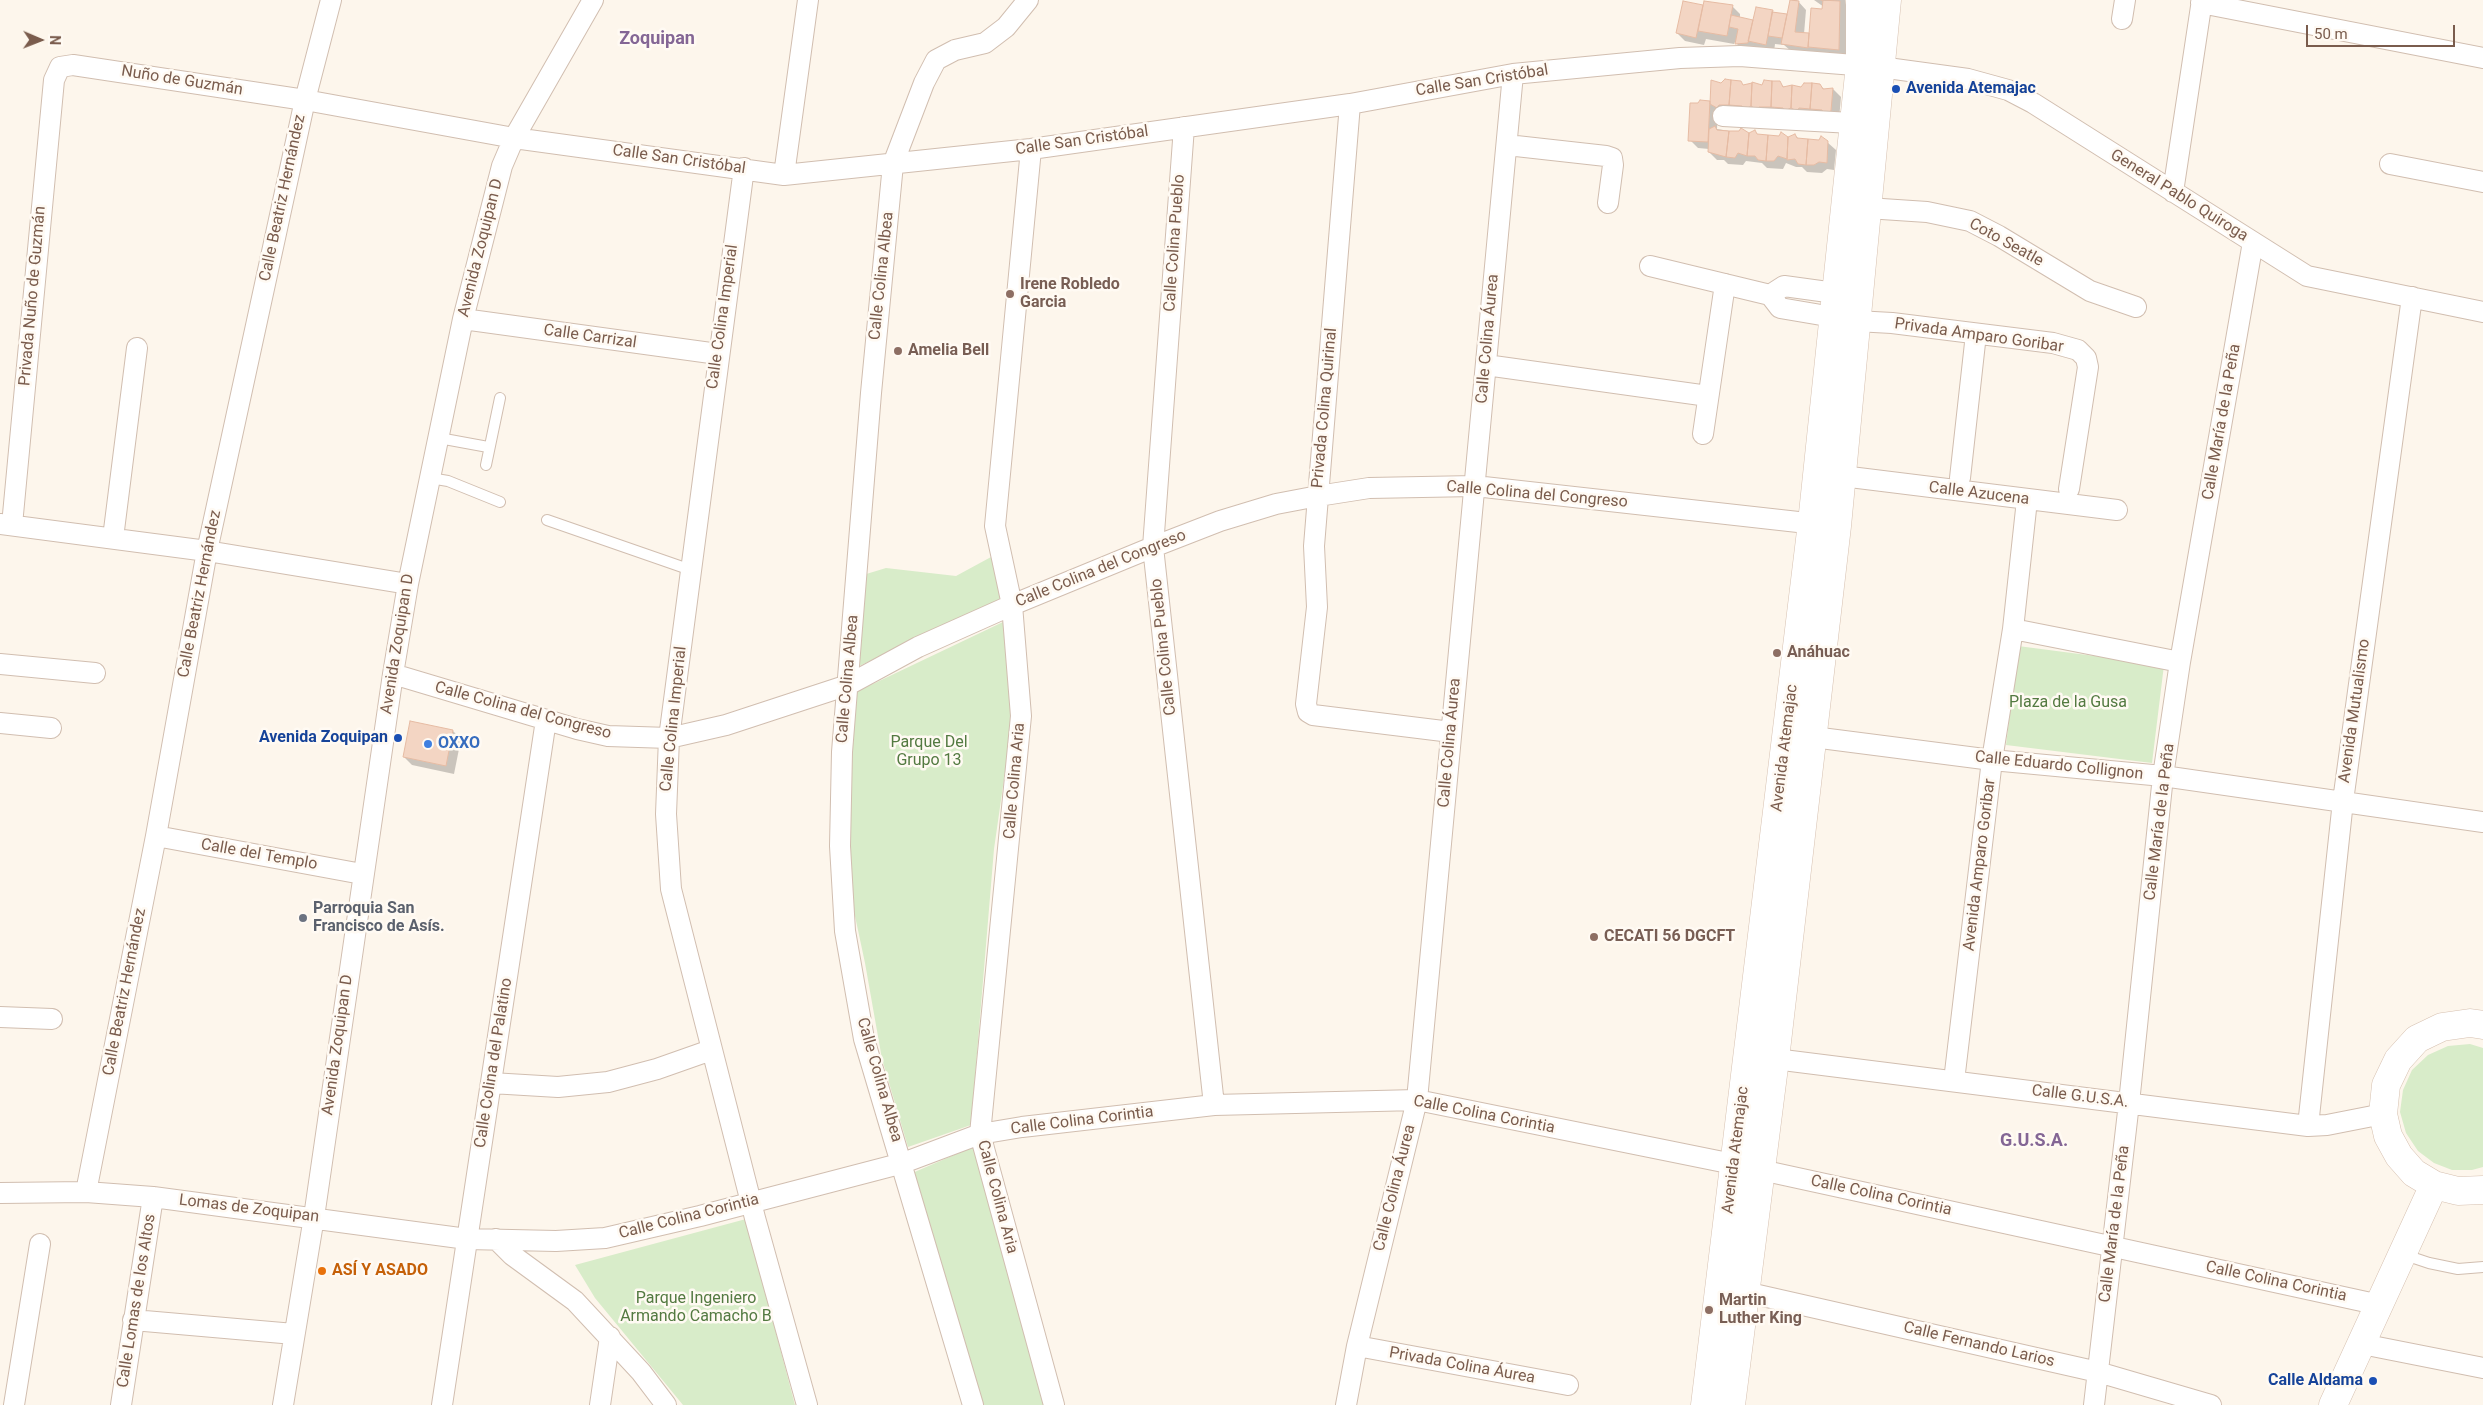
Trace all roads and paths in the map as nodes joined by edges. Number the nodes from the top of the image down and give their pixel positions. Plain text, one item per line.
1 (331, 0) edge
2 (593, 0) edge
3 (808, 0) edge
4 (1028, 0) edge
5 (1860, 0) edge
6 (1887, 0) edge
7 (2202, 1) edge
8 (2483, 58) edge
9 (1870, 66) junction
10 (60, 67) joint
11 (1514, 74) junction
12 (304, 100) junction
13 (1350, 104) junction
14 (1722, 116) dead end
15 (1852, 123) junction
16 (1184, 127) junction
17 (514, 138) junction
18 (1507, 145) junction
19 (1031, 149) junction
20 (893, 164) junction
21 (2390, 164) dead end
22 (744, 168) junction
23 (784, 175) junction
24 (2483, 182) edge
25 (2173, 192) junction
26 (1608, 203) dead end
27 (1867, 208) junction
28 (2253, 242) junction
29 (1650, 266) dead end
30 (1725, 284) junction
31 (2412, 298) junction
32 (2136, 307) dead end
33 (1841, 310) junction
34 (2483, 312) edge
35 (462, 319) junction
36 (1976, 334) junction
37 (137, 348) dead end
38 (718, 354) junction
39 (1486, 364) junction
40 (1708, 396) junction
41 (500, 398) dead end
42 (1702, 434) dead end
43 (439, 438) junction
44 (488, 447) junction
45 (486, 465) dead end
46 (1842, 476) junction
47 (430, 478) junction
48 (1960, 478) dead end
49 (1475, 486) junction
50 (2068, 490) dead end
51 (1318, 496) junction
52 (2027, 500) junction
53 (500, 502) dead end
54 (2117, 510) dead end
55 (547, 520) dead end
56 (1824, 524) junction
57 (6, 525) edge
58 (113, 538) junction
59 (1153, 547) junction
60 (207, 551) junction
61 (691, 570) junction
62 (408, 584) junction
63 (1012, 605) junction
64 (2013, 629) junction
65 (2180, 662) junction
66 (0, 664) edge
67 (95, 674) dead end
68 (392, 674) junction
69 (848, 685) junction
70 (546, 720) junction
71 (0, 723) edge
72 (51, 728) dead end
73 (1451, 732) junction
74 (1813, 737) junction
75 (669, 738) junction
76 (1992, 760) junction
77 (2164, 776) junction
78 (2343, 802) junction
79 (2483, 822) edge
80 (156, 836) junction
81 (362, 874) junction
82 (0, 1017) edge
83 (52, 1019) dead end
84 (2483, 1026) edge
85 (711, 1050) junction
86 (1775, 1059) junction
87 (1954, 1082) junction
88 (491, 1083) junction
89 (1417, 1100) junction
90 (2129, 1103) junction
91 (1214, 1105) junction
92 (2384, 1114) junction
93 (2308, 1126) junction
94 (980, 1134) junction
95 (902, 1163) junction
96 (1734, 1164) junction
97 (1761, 1170) junction
98 (2434, 1184) junction
99 (2483, 1190) edge
100 (86, 1192) junction
101 (0, 1193) edge
102 (152, 1197) junction
103 (751, 1201) junction
104 (314, 1217) junction
105 (468, 1239) junction
106 (496, 1239) junction
107 (40, 1244) dead end
108 (2112, 1247) junction
109 (2402, 1254) junction
110 (2483, 1267) edge
111 (1745, 1292) junction
112 (2380, 1305) junction
113 (133, 1320) junction
114 (294, 1334) junction
115 (610, 1337) junction
116 (2362, 1344) junction
117 (1357, 1346) junction
118 (2483, 1368) edge
119 (2098, 1372) junction
120 (1568, 1385) dead end
121 (14, 1405) edge
122 (121, 1405) edge
123 (283, 1405) edge
124 (442, 1405) edge
125 (600, 1405) edge
126 (666, 1405) edge
127 (807, 1405) edge
128 (973, 1405) edge
129 (1054, 1405) edge
130 (1346, 1405) edge
131 (1705, 1405) edge
132 (1731, 1405) edge
133 (2094, 1405) edge
134 (2211, 1405) edge
135 (2333, 1405) edge

1 - 12 street, Calle Beatriz Hernández
2 - 17 street, Avenida Zoquipan D
3 - 23 street
4 - 20 street, Calle Colina Albea
5 - 9 main road, Avenida Atemajac
6 - 9 main road, Avenida Atemajac
7 - 8 street
7 - 25 street
9 - 11 street, Calle San Cristóbal
9 - 15 main road, Avenida Atemajac
9 - 25 street, General Pablo Quiroga
9 - 27 main road, Avenida Atemajac
10 - 12 street, Nuño de Guzmán
10 - 57 street, Privada Nuño de Guzmán
11 - 13 street, Calle San Cristóbal
11 - 18 street, Calle Colina Áurea
12 - 17 street, Calle San Cristóbal
12 - 60 street, Calle Beatriz Hernández
13 - 16 street, Calle San Cristóbal
13 - 51 street, Privada Colina Quirinal
14 - 15 street
15 - 33 main road, Avenida Atemajac
16 - 19 street, Calle San Cristóbal
16 - 59 street, Calle Colina Pueblo
17 - 22 street, Calle San Cristóbal
17 - 35 street, Avenida Zoquipan D
18 - 26 street
18 - 39 street, Calle Colina Áurea
19 - 20 street, Calle San Cristóbal
19 - 63 street, Calle Colina Aria
20 - 23 street, Calle San Cristóbal
20 - 69 street, Calle Colina Albea
21 - 24 street
22 - 23 street, Calle San Cristóbal
22 - 38 street, Calle Colina Imperial
25 - 28 street, General Pablo Quiroga
27 - 32 street, Coto Seatle
27 - 33 main road, Avenida Atemajac
28 - 31 street, General Pablo Quiroga
28 - 65 street, Calle María de la Peña
29 - 30 street
30 - 33 street, Privada Amparo Goribar
30 - 40 street
31 - 34 street, General Pablo Quiroga
31 - 78 street, Avenida Mutualismo
33 - 36 street, Privada Amparo Goribar
33 - 46 main road, Avenida Atemajac
33 - 56 main road, Avenida Atemajac
35 - 38 street, Calle Carrizal
35 - 43 street, Avenida Zoquipan D
36 - 48 street
36 - 50 street, Privada Amparo Goribar
37 - 58 street
38 - 61 street, Calle Colina Imperial
39 - 40 street
39 - 49 street, Calle Colina Áurea
40 - 42 street
41 - 44 lane
43 - 44 lane
43 - 47 street, Avenida Zoquipan D
44 - 45 lane
46 - 52 street, Calle Azucena
46 - 56 main road, Avenida Atemajac
47 - 53 lane
47 - 62 street, Avenida Zoquipan D
49 - 51 street, Calle Colina del Congreso
49 - 56 street, Calle Colina del Congreso
49 - 73 street, Calle Colina Áurea
51 - 59 street, Calle Colina del Congreso
51 - 73 street, Privada Colina Quirinal
52 - 54 street, Calle Azucena
52 - 64 street, Avenida Amparo Goribar
55 - 61 lane
56 - 74 main road, Avenida Atemajac
56 - 96 main road, Avenida Atemajac
57 - 58 street
58 - 60 street
59 - 63 street, Calle Colina del Congreso
59 - 91 street, Calle Colina Pueblo
60 - 62 street
60 - 80 street, Calle Beatriz Hernández
61 - 75 street, Calle Colina Imperial
62 - 68 street, Avenida Zoquipan D
63 - 69 street, Calle Colina del Congreso
63 - 94 street, Calle Colina Aria
64 - 65 street
64 - 76 street, Avenida Amparo Goribar
65 - 77 street, Calle María de la Peña
66 - 67 street
68 - 70 street, Calle Colina del Congreso
68 - 81 street, Avenida Zoquipan D
69 - 75 street, Calle Colina del Congreso
69 - 95 street, Calle Colina Albea
70 - 75 street, Calle Colina del Congreso
70 - 88 street, Calle Colina del Palatino
71 - 72 street
73 - 89 street, Calle Colina Áurea
74 - 76 street, Calle Eduardo Collignon
74 - 86 main road, Avenida Atemajac
75 - 85 street, Calle Colina Imperial
76 - 77 street, Calle Eduardo Collignon
76 - 87 street, Avenida Amparo Goribar
77 - 78 street, Calle Eduardo Collignon
77 - 90 street, Calle María de la Peña
78 - 79 street, Calle Eduardo Collignon
78 - 93 street, Avenida Mutualismo
80 - 81 street, Calle del Templo
80 - 100 street, Calle Beatriz Hernández
81 - 104 street, Avenida Zoquipan D
82 - 83 street
84 - 92 main road
85 - 88 street
85 - 103 street, Calle Colina Imperial
86 - 87 street, Calle G.U.S.A.
86 - 97 main road, Avenida Atemajac
87 - 90 street, Calle G.U.S.A.
88 - 105 street, Calle Colina del Palatino
89 - 91 street, Calle Colina Corintia
89 - 96 street, Calle Colina Corintia
89 - 117 street, Calle Colina Áurea
90 - 93 street, Calle G.U.S.A.
90 - 108 street, Calle María de la Peña
91 - 94 street, Calle Colina Corintia
92 - 93 street, Calle G.U.S.A.
92 - 98 main road
94 - 95 street, Calle Colina Corintia
94 - 129 street, Calle Colina Aria
95 - 103 street, Calle Colina Corintia
95 - 128 street, Calle Colina Albea
96 - 97 street, Calle Colina Corintia
96 - 131 main road, Avenida Atemajac
97 - 108 street, Calle Colina Corintia
97 - 111 main road, Avenida Atemajac
98 - 99 main road
98 - 109 main road
100 - 101 street, Lomas de Zoquipan
100 - 102 street, Lomas de Zoquipan
102 - 104 street, Lomas de Zoquipan
102 - 113 street, Calle Lomas de los Altos
103 - 106 street, Calle Colina Corintia
103 - 127 street, Calle Colina Imperial
104 - 105 street, Lomas de Zoquipan
104 - 114 street, Avenida Zoquipan D
105 - 106 street, Lomas de Zoquipan
105 - 124 street, Calle Colina del Palatino
106 - 115 street
107 - 121 street
108 - 112 street, Calle Colina Corintia
108 - 119 street, Calle María de la Peña
109 - 110 lane
109 - 112 main road
111 - 119 street, Calle Fernando Larios
111 - 132 main road, Avenida Atemajac
112 - 116 main road
113 - 114 street
113 - 122 street, Calle Lomas de los Altos
114 - 123 street, Avenida Zoquipan D
115 - 125 street
115 - 126 street
116 - 118 street
116 - 135 main road
117 - 120 street, Privada Colina Áurea
117 - 130 street, Calle Colina Áurea
119 - 133 street, Calle María de la Peña
119 - 134 street, Calle Fernando Larios

